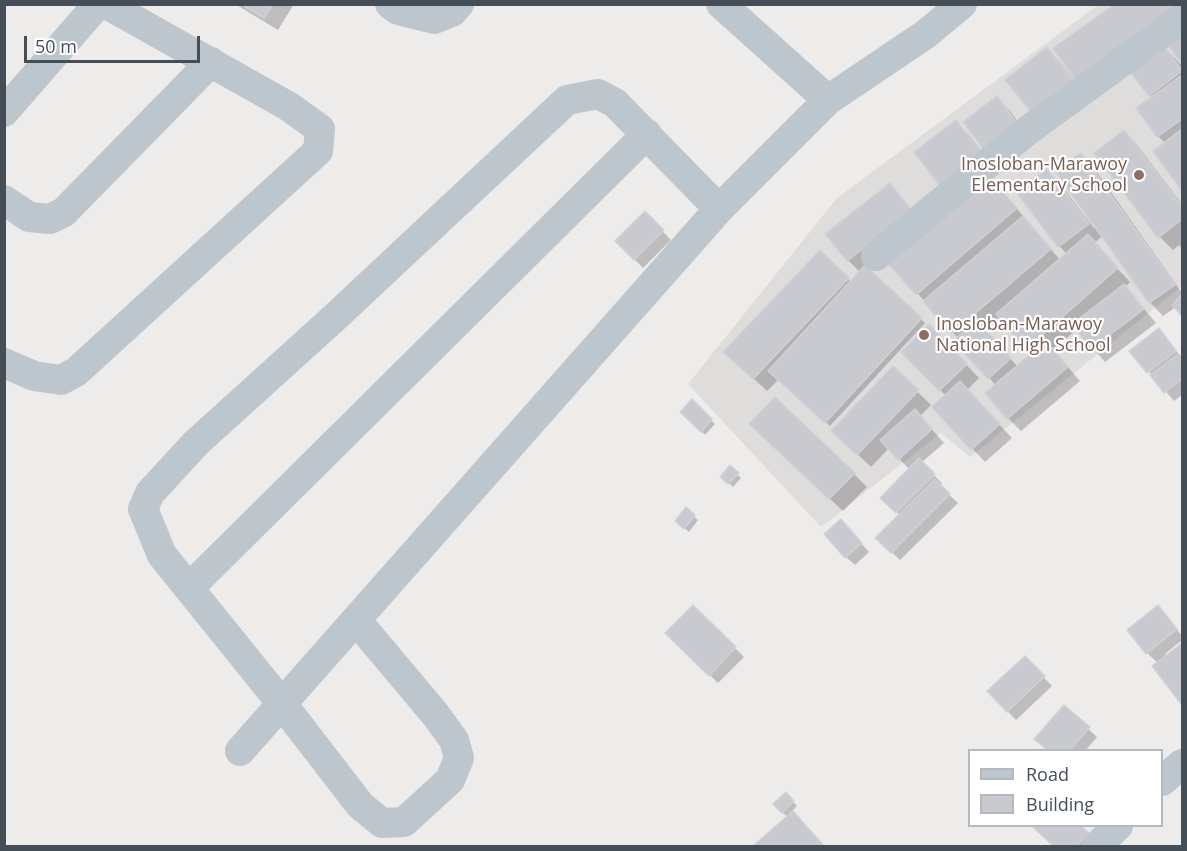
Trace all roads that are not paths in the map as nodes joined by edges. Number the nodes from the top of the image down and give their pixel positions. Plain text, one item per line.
1 (98, 4) edge
2 (106, 4) edge
3 (390, 4) edge
4 (459, 4) edge
5 (721, 4) edge
6 (962, 4) edge
7 (1182, 18) edge
8 (211, 62) junction
9 (828, 100) junction
10 (4, 112) edge
11 (647, 134) junction
12 (4, 200) edge
13 (719, 209) junction
14 (876, 256) dead end
15 (4, 363) edge
16 (189, 588) junction
17 (356, 620) junction
18 (283, 705) junction
19 (240, 751) dead end
20 (1182, 764) edge
21 (1163, 779) edge

1 - 10 street
2 - 8 street
3 - 4 street
5 - 9 street
6 - 9 street
7 - 14 street
8 - 12 street
8 - 15 street
9 - 13 street
11 - 13 street
11 - 16 street
11 - 16 street
13 - 17 street
16 - 18 street
17 - 18 street
17 - 18 street
18 - 19 street
20 - 21 street

